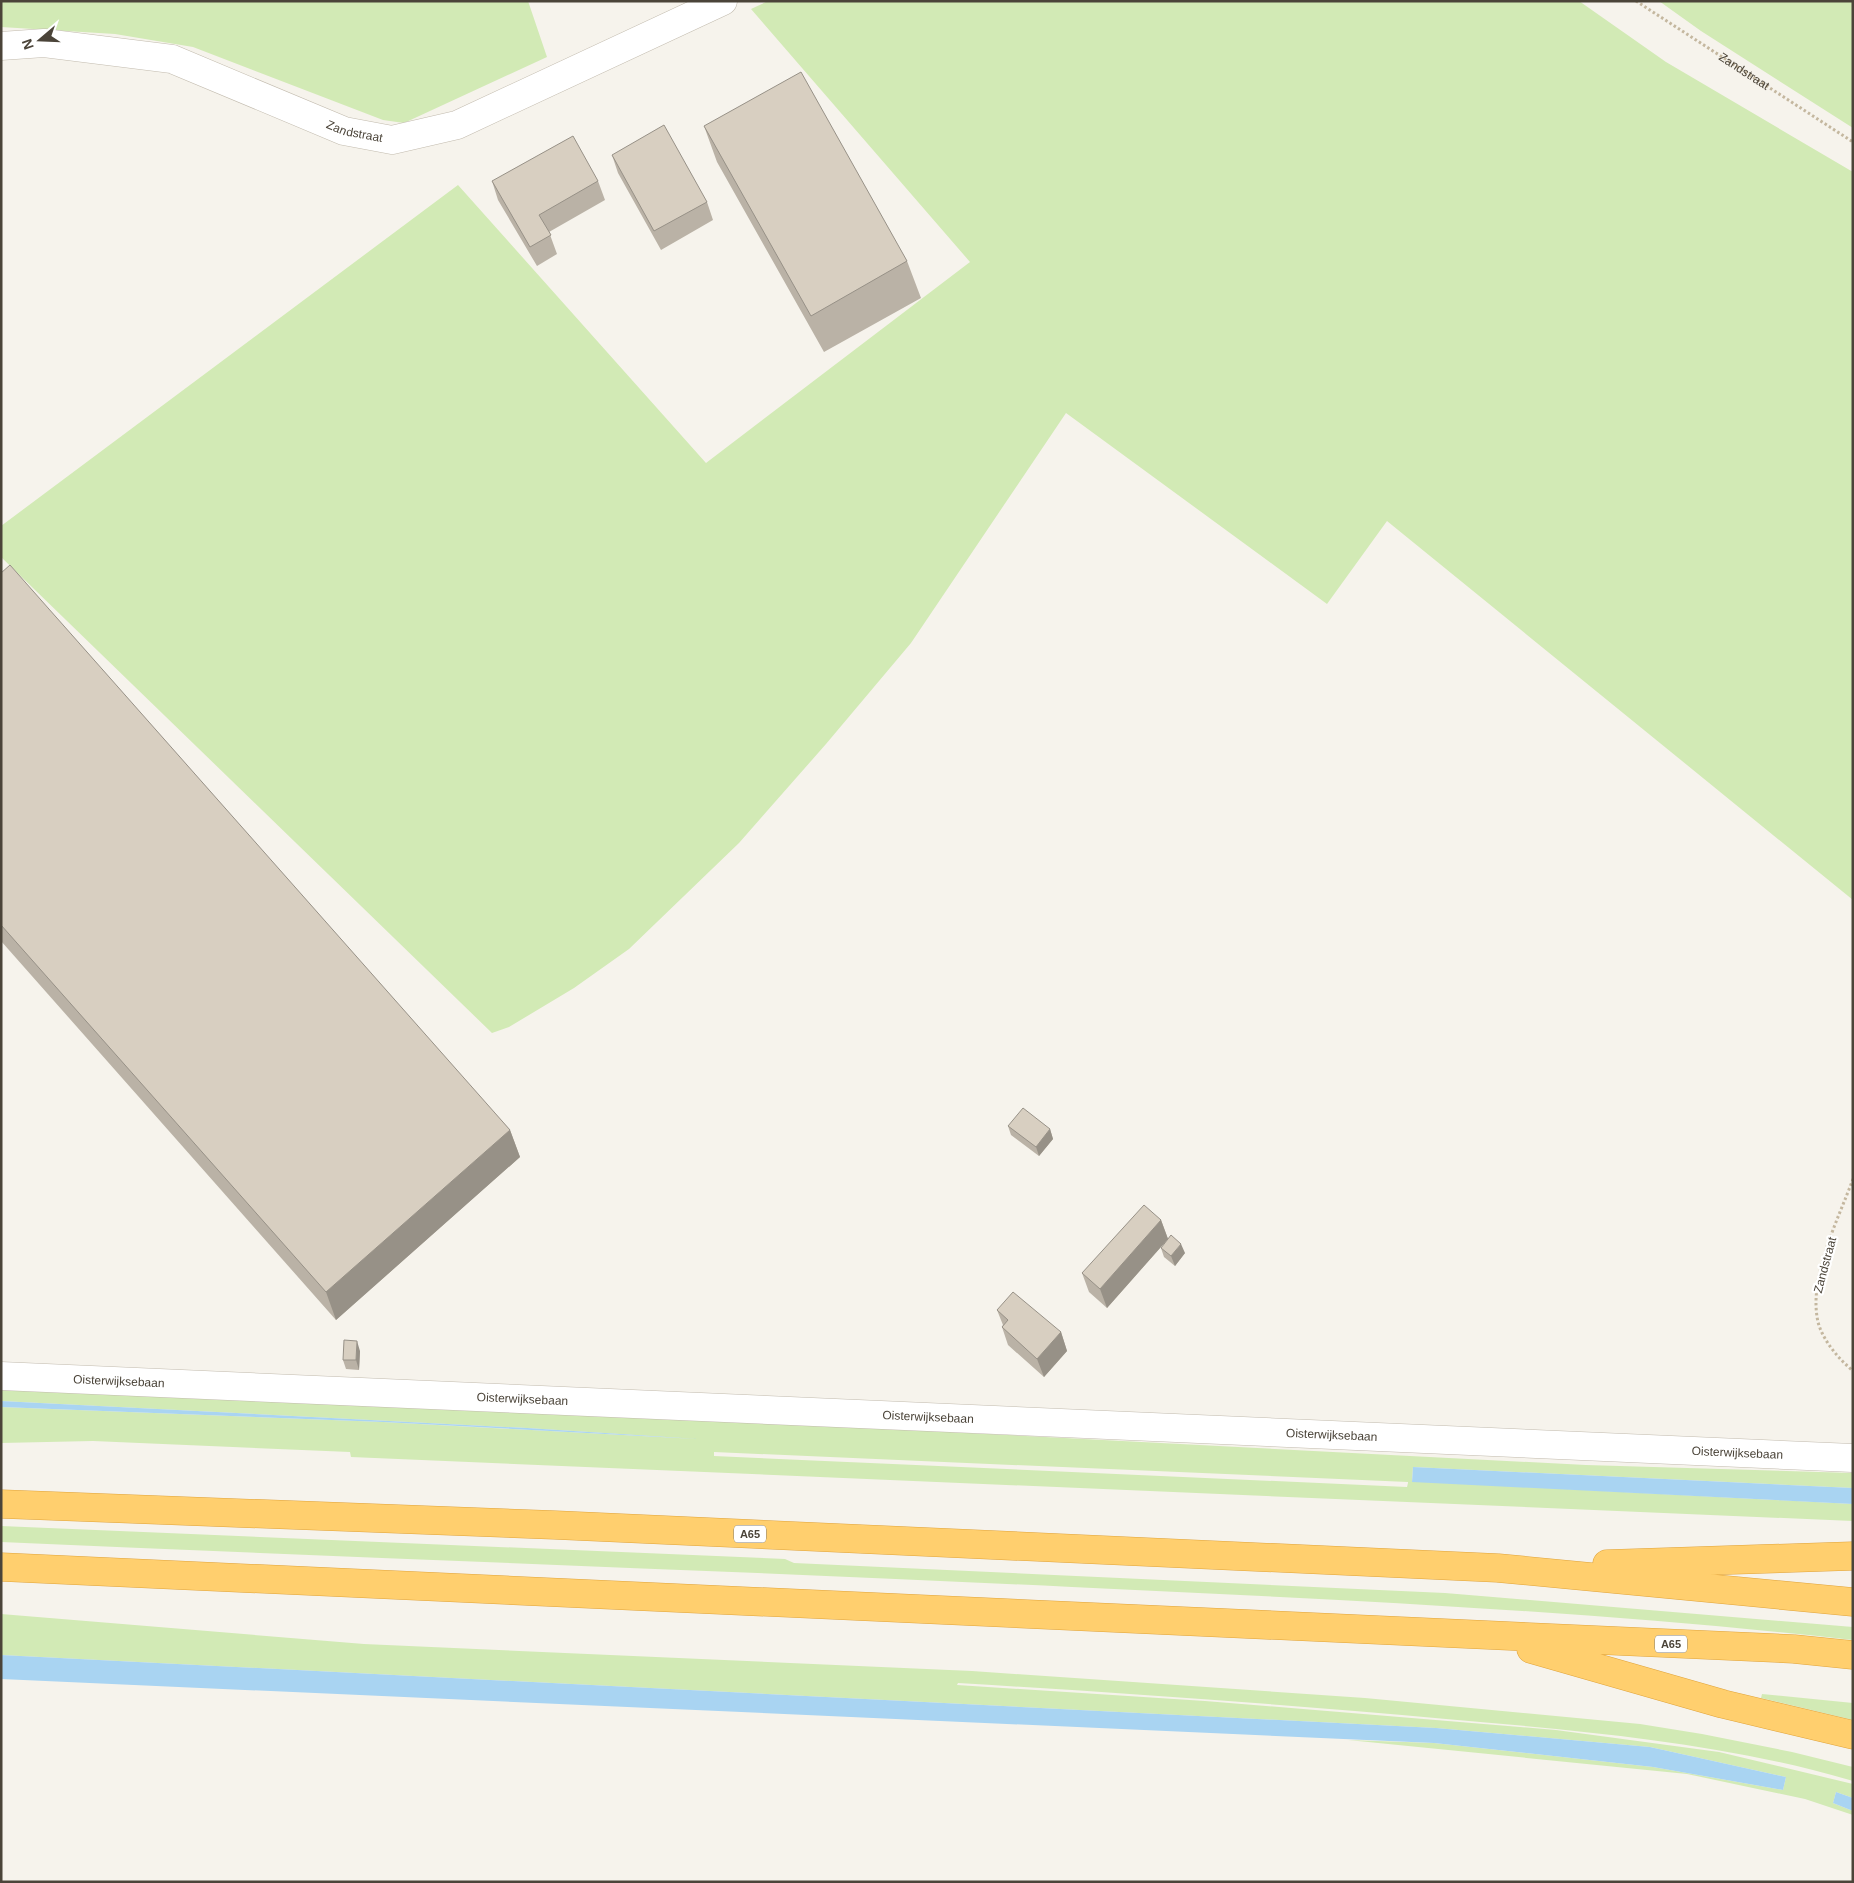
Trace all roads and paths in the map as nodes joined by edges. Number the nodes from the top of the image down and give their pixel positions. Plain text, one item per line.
1 (723, 1) edge
2 (1636, 1) edge
3 (1, 46) edge
4 (1853, 142) edge
5 (1853, 1179) edge
6 (1853, 1371) edge
7 (1, 1376) edge
8 (1853, 1458) edge
9 (1, 1504) edge
10 (1853, 1556) edge
11 (1, 1567) edge
12 (1498, 1568) junction
13 (1853, 1602) edge
14 (1489, 1636) junction
15 (1853, 1655) edge
16 (1853, 1735) edge

1 - 3 street, Zandstraat
2 - 4 path, Zandstraat
5 - 6 path, Zandstraat
7 - 8 street, Oisterwijksebaan
9 - 12 highway, A65
10 - 12 highway, A65
11 - 14 highway, A65
12 - 13 highway, A65
14 - 15 highway, A65
14 - 16 highway, A65

